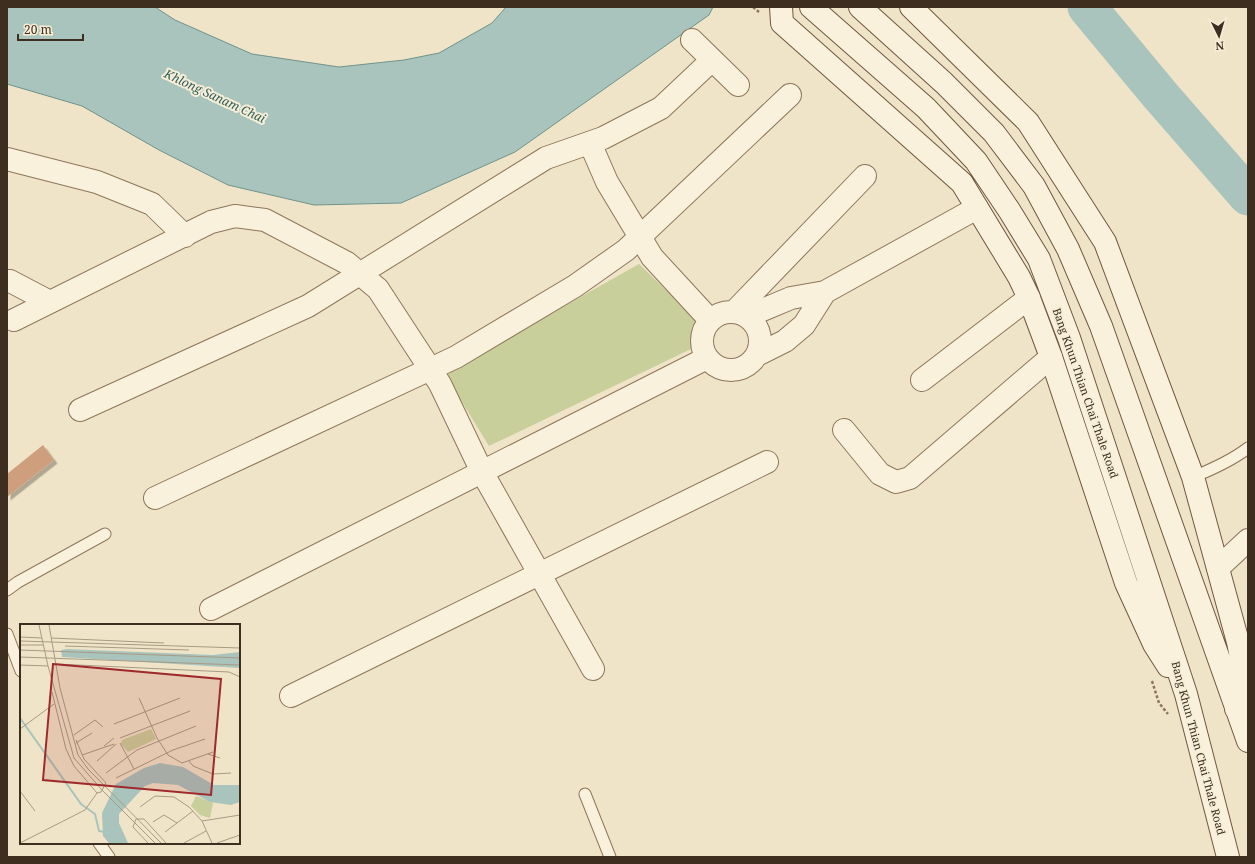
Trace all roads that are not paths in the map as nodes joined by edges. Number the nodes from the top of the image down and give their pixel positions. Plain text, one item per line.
1 (781, 7) edge
2 (811, 7) edge
3 (860, 7) edge
4 (910, 7) edge
5 (692, 40) dead end
6 (712, 60) junction
7 (738, 85) dead end
8 (790, 94) dead end
9 (590, 143) junction
10 (7, 159) edge
11 (865, 176) dead end
12 (976, 208) junction
13 (185, 236) junction
14 (640, 236) junction
15 (360, 274) junction
16 (7, 281) edge
17 (825, 292) junction
18 (1029, 298) junction
19 (50, 302) junction
20 (742, 314) junction
21 (14, 320) dead end
22 (710, 320) junction
23 (757, 356) junction
24 (1051, 357) junction
25 (707, 358) junction
26 (430, 369) junction
27 (922, 380) dead end
28 (80, 410) dead end
29 (844, 430) dead end
30 (1248, 448) edge
31 (767, 462) dead end
32 (482, 472) junction
33 (1193, 478) junction
34 (155, 498) dead end
35 (105, 534) dead end
36 (1248, 540) edge
37 (1218, 568) junction
38 (540, 574) junction
39 (7, 590) edge
40 (211, 609) dead end
41 (7, 634) edge
42 (20, 668) edge
43 (593, 670) dead end
44 (1186, 694) junction
45 (291, 696) dead end
46 (1236, 709) junction
47 (1248, 741) edge
48 (585, 794) dead end
49 (100, 844) edge
50 (109, 857) edge
51 (610, 857) edge
52 (1228, 857) edge

1 - 12 street
2 - 44 street, Bang Khun Thian Chai Thale Road
3 - 46 street
4 - 33 street
5 - 6 street
6 - 7 street
6 - 9 street
8 - 14 street
9 - 14 street
9 - 15 street
10 - 13 street
11 - 20 street
12 - 17 street
12 - 18 street
13 - 15 street
13 - 19 street
14 - 22 street
14 - 26 street
15 - 26 street
15 - 28 street
16 - 19 street
17 - 20 street
17 - 23 street
18 - 24 street
18 - 27 street
19 - 21 street
20 - 22 street
20 - 23 street
22 - 25 street
23 - 25 street
24 - 29 street
24 - 44 street
25 - 32 street
26 - 32 street
26 - 34 street
30 - 33 lane
31 - 38 street
32 - 38 street
32 - 40 street
33 - 37 street
35 - 39 lane
36 - 37 street
37 - 46 street
38 - 43 street
38 - 45 street
41 - 42 lane
44 - 52 street, Bang Khun Thian Chai Thale Road
46 - 47 street
48 - 51 lane
49 - 50 lane

